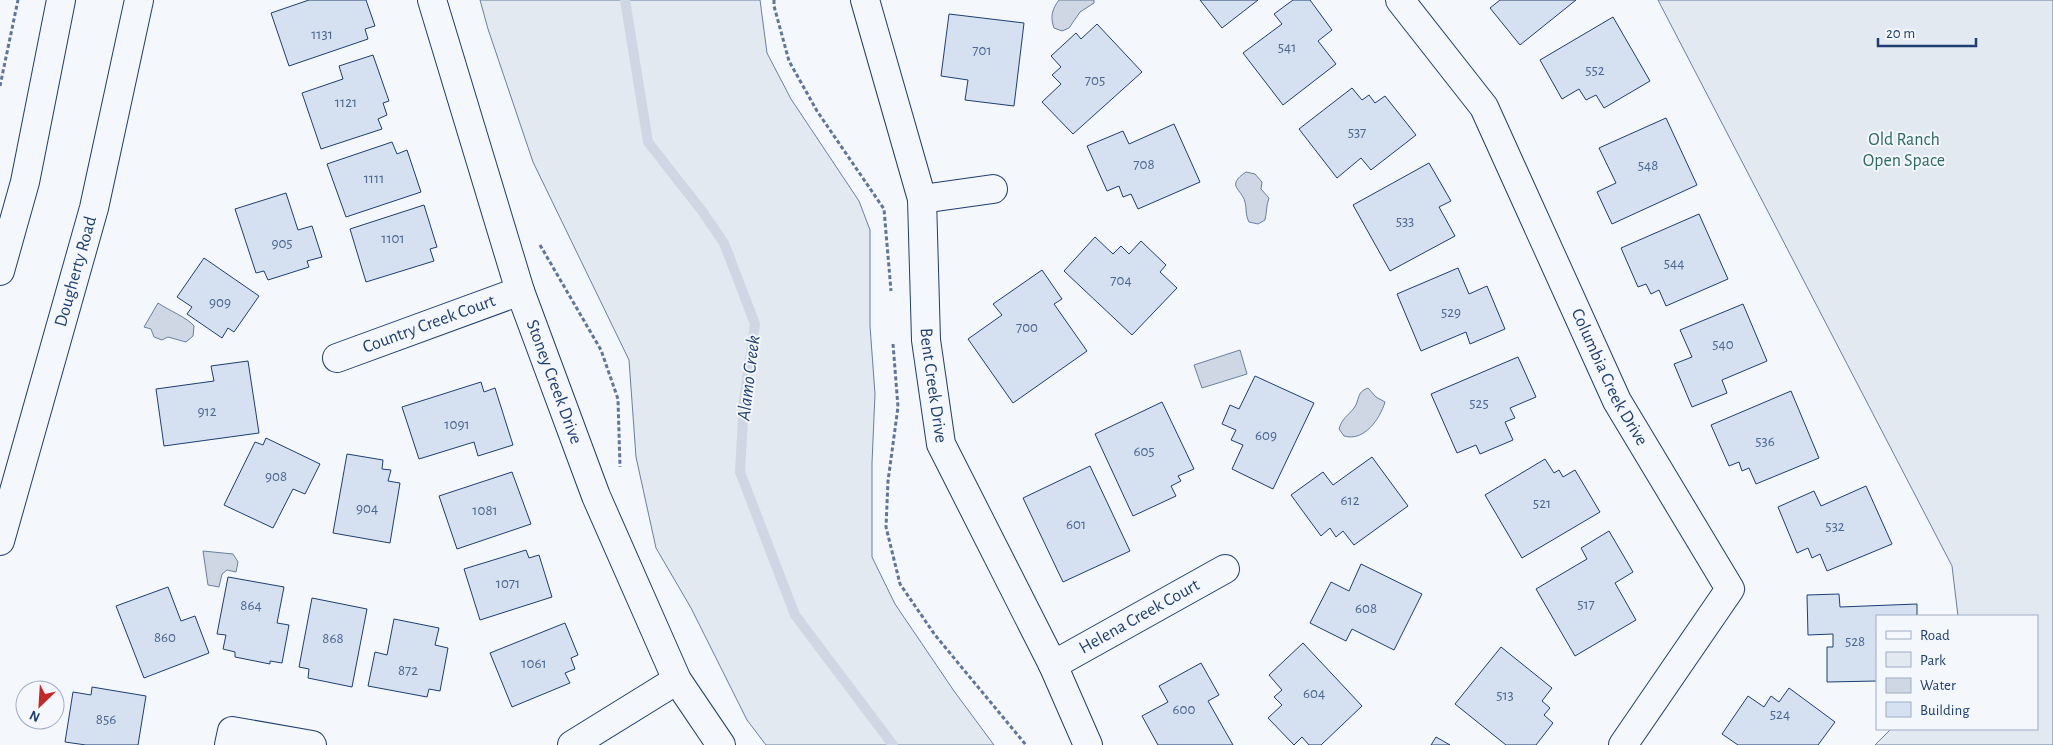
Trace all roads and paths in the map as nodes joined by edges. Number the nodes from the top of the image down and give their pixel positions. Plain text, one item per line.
1 (18, 0) edge
2 (61, 0) edge
3 (139, 0) edge
4 (432, 0) edge
5 (774, 0) edge
6 (865, 0) edge
7 (1400, 0) edge
8 (0, 86) edge
9 (993, 189) dead end
10 (922, 199) junction
11 (538, 240) dead end
12 (0, 271) edge
13 (520, 290) junction
14 (892, 296) dead end
15 (893, 335) dead end
16 (337, 358) dead end
17 (620, 473) dead end
18 (0, 541) edge
19 (1225, 569) dead end
20 (1053, 665) junction
21 (677, 680) junction
22 (229, 745) edge
23 (312, 745) edge
24 (572, 745) edge
25 (721, 745) edge
26 (1026, 745) edge
27 (1088, 745) edge
28 (1623, 745) edge

1 - 8 path
2 - 12 street
3 - 18 street, Dougherty Road
4 - 13 street, Stoney Creek Drive
5 - 14 path
6 - 10 street, Bent Creek Drive
7 - 28 street, Columbia Creek Drive
9 - 10 street
10 - 20 street, Bent Creek Drive
11 - 17 path
13 - 16 street, Country Creek Court
13 - 21 street, Stoney Creek Drive
15 - 26 path
19 - 20 street, Helena Creek Court
20 - 27 street, Bent Creek Drive
21 - 24 street
21 - 25 street, Stoney Creek Drive
22 - 23 street

